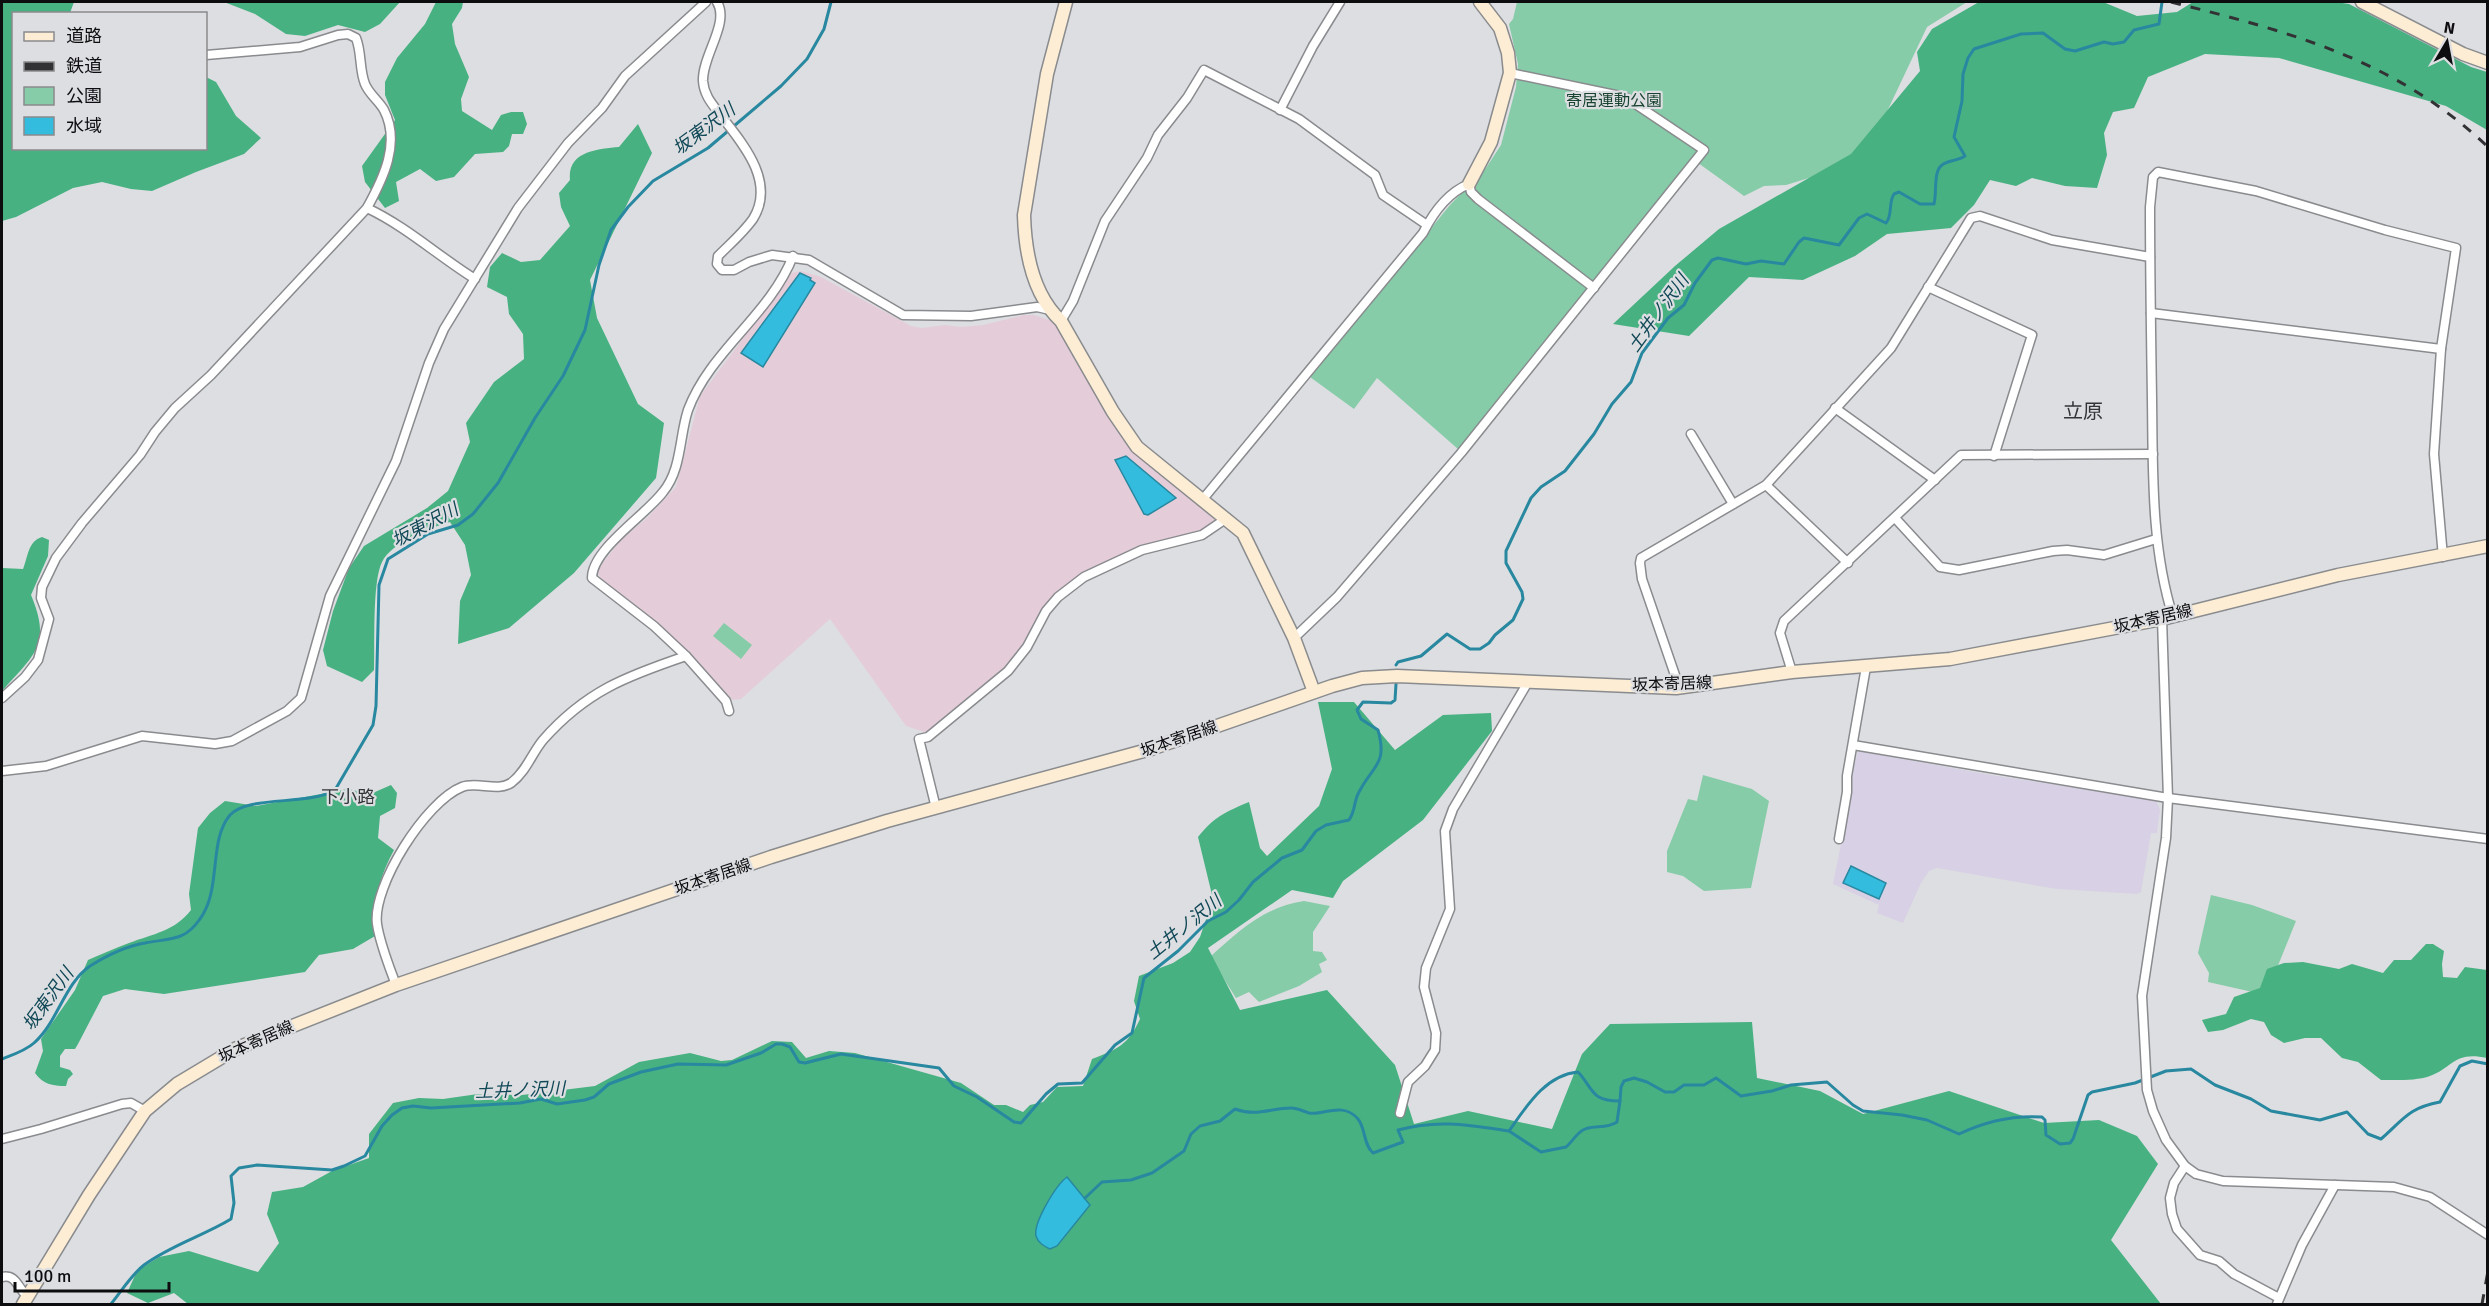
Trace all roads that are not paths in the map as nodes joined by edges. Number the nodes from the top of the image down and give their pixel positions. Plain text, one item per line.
1 (706, 2) edge
2 (717, 2) edge
3 (1066, 2) edge
4 (1340, 2) edge
5 (1480, 2) edge
6 (2362, 2) edge
7 (207, 55) edge
8 (2487, 63) edge
9 (1510, 73) junction
10 (1280, 110) junction
11 (1469, 184) junction
12 (367, 207) junction
13 (1427, 225) junction
14 (793, 256) junction
15 (2150, 256) junction
16 (475, 279) junction
17 (1928, 287) junction
18 (1594, 288) junction
19 (1050, 310) junction
20 (2151, 313) junction
21 (1062, 321) junction
22 (2441, 349) junction
23 (1835, 408) junction
24 (1691, 434) dead end
25 (2152, 454) junction
26 (1994, 456) junction
27 (1935, 480) junction
28 (1766, 485) junction
29 (1203, 499) junction
30 (1733, 504) junction
31 (1227, 518) junction
32 (1895, 518) junction
33 (2156, 539) junction
34 (2487, 546) edge
35 (2443, 556) junction
36 (1848, 563) junction
37 (2167, 618) junction
38 (1294, 638) junction
39 (686, 656) junction
40 (1866, 667) junction
41 (1792, 672) junction
42 (1528, 682) junction
43 (1676, 688) junction
44 (1314, 692) junction
45 (2, 698) edge
46 (729, 711) dead end
47 (1853, 745) junction
48 (2, 771) edge
49 (2168, 798) junction
50 (936, 808) junction
51 (1839, 839) dead end
52 (2487, 839) edge
53 (396, 985) junction
54 (145, 1111) junction
55 (1400, 1113) dead end
56 (2, 1139) edge
57 (2185, 1166) junction
58 (2335, 1185) junction
59 (2487, 1235) edge
60 (2, 1277) edge
61 (25, 1301) edge
62 (2278, 1301) edge

1 - 16 street
2 - 14 street
3 - 19 main road
4 - 10 street
5 - 9 main road
6 - 8 main road
7 - 12 street
9 - 11 main road
9 - 18 street
10 - 13 street
10 - 21 street
11 - 13 street
11 - 18 street
12 - 16 street
12 - 45 street
13 - 29 street
14 - 19 street
14 - 39 street
15 - 17 street
15 - 20 street
15 - 22 street
16 - 48 street
17 - 23 street
17 - 26 street
18 - 38 street
19 - 21 main road
20 - 22 street
20 - 25 street
21 - 29 main road
22 - 35 street
23 - 27 street
23 - 28 street
24 - 30 street
25 - 26 street
25 - 33 street
26 - 27 street
27 - 32 street
28 - 30 street
28 - 36 street
29 - 31 main road
30 - 43 street
31 - 38 main road
31 - 50 street
32 - 33 street
32 - 36 street
33 - 37 street
34 - 35 main road, 坂本寄居線
35 - 37 main road, 坂本寄居線
36 - 41 street
37 - 40 main road, 坂本寄居線
37 - 49 street
38 - 44 main road
39 - 46 street
39 - 53 street
40 - 41 main road, 坂本寄居線
40 - 47 street
41 - 43 main road, 坂本寄居線
42 - 43 main road, 坂本寄居線
42 - 44 main road, 坂本寄居線
42 - 55 street
44 - 50 main road, 坂本寄居線
47 - 49 street
47 - 51 street
49 - 52 street
49 - 57 street
50 - 53 main road, 坂本寄居線
53 - 54 main road, 坂本寄居線
54 - 56 street
54 - 61 main road, 坂本寄居線
57 - 58 street
57 - 62 street
58 - 59 street
58 - 62 street
60 - 61 street

